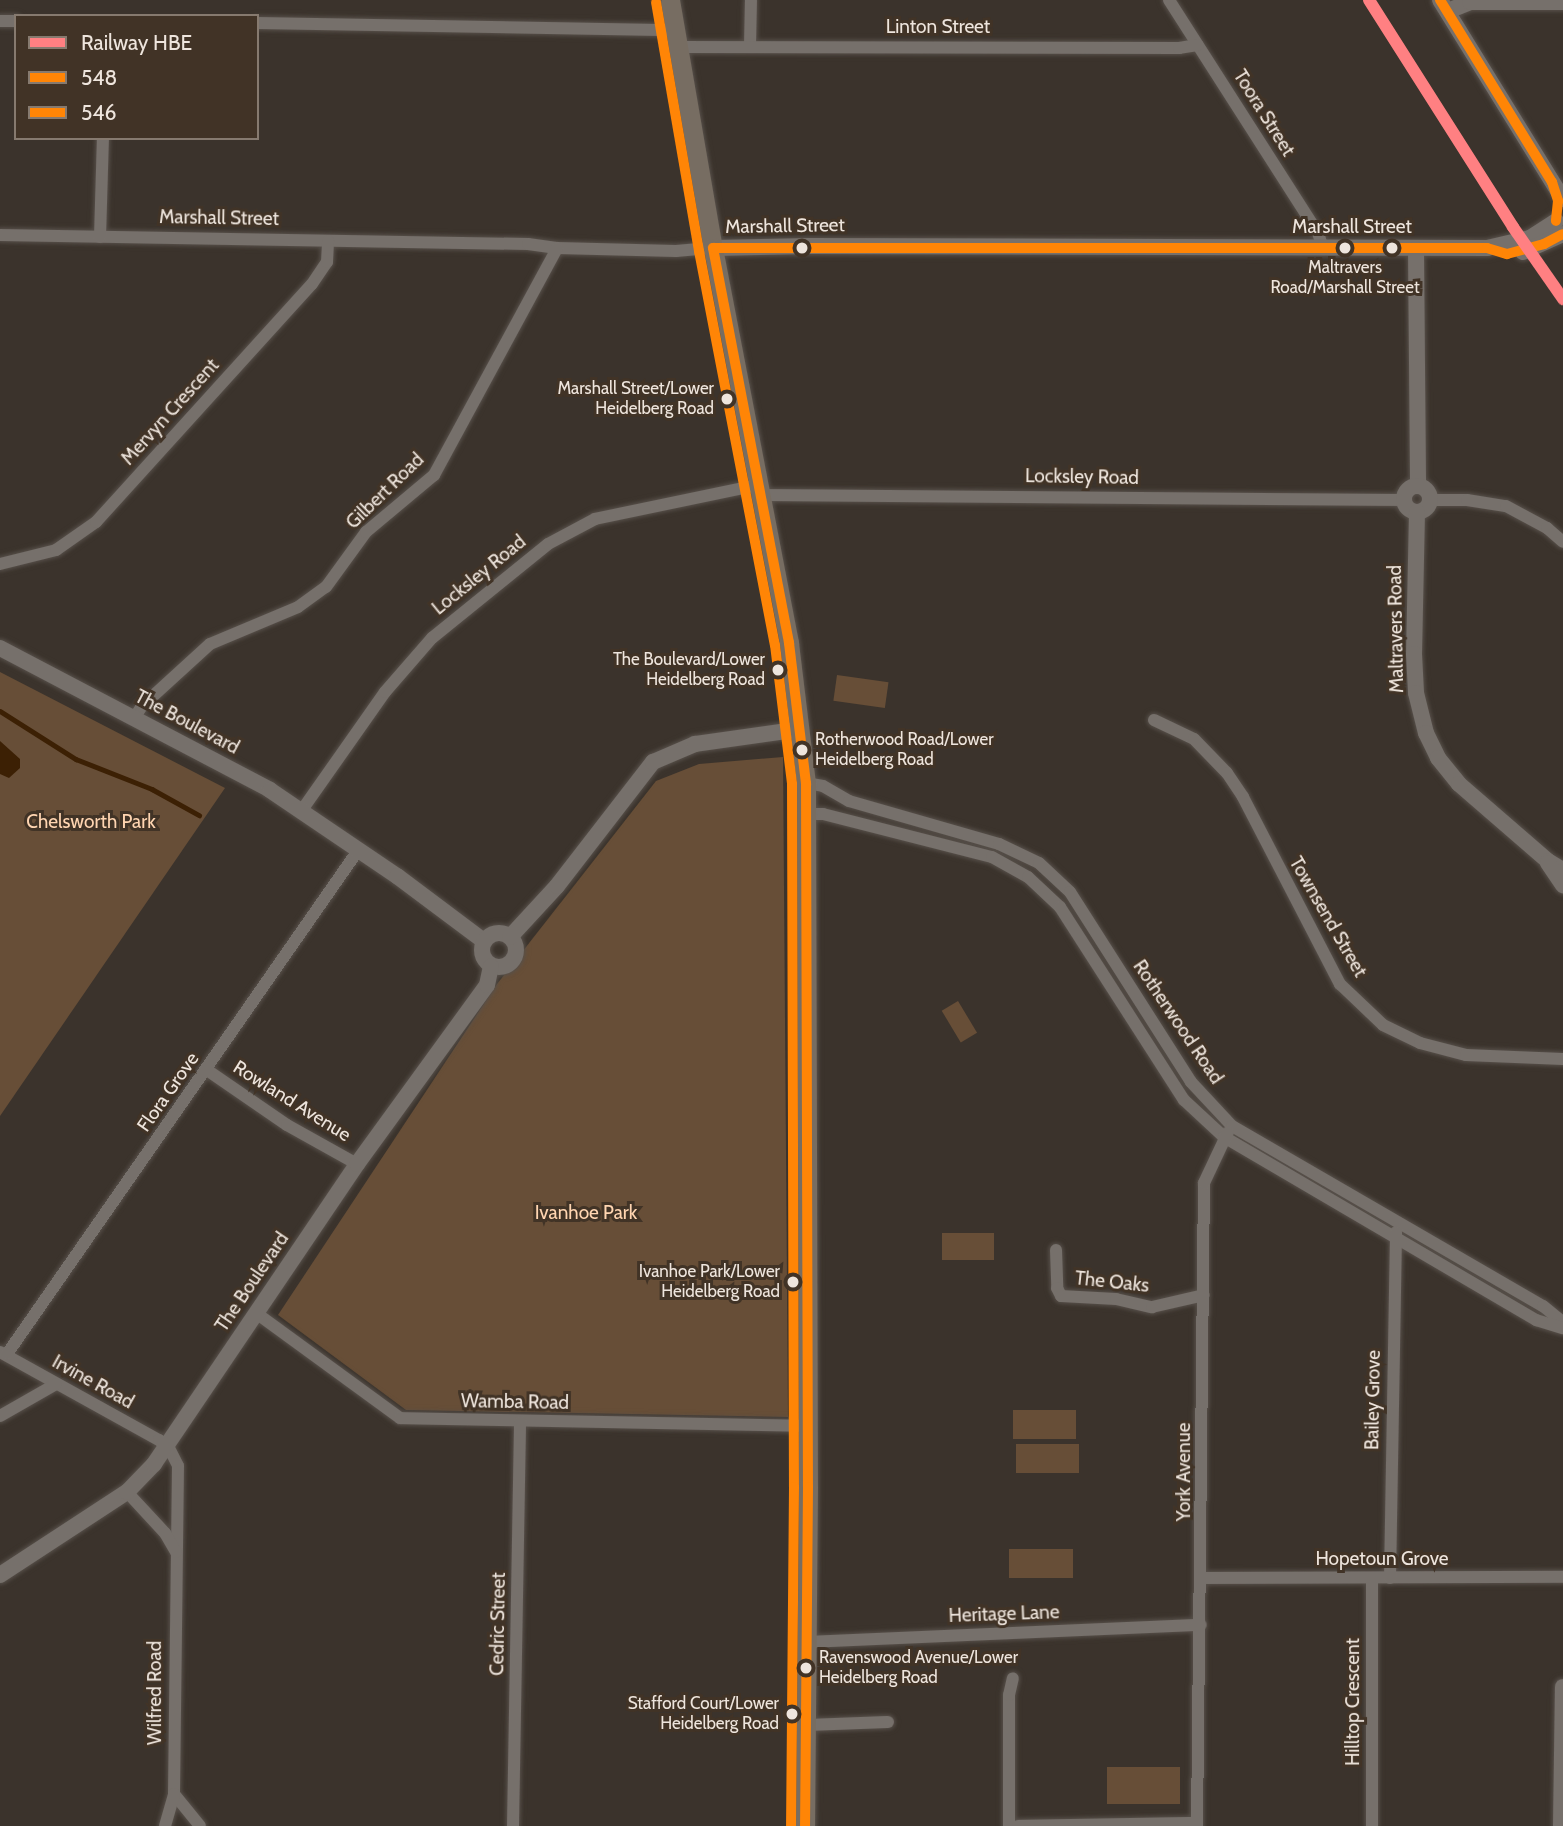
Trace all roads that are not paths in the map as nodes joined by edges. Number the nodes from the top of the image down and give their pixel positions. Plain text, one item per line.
1 (670, 0) edge
2 (751, 0) edge
3 (1169, 0) edge
4 (1563, 2) edge
5 (1444, 6) edge
6 (259, 23) edge
7 (676, 38) junction
8 (1198, 45) junction
9 (750, 46) junction
10 (103, 140) edge
11 (1553, 180) edge
12 (1563, 200) edge
13 (1561, 227) edge
14 (0, 235) edge
15 (100, 237) junction
16 (328, 241) junction
17 (557, 248) junction
18 (713, 248) junction
19 (1323, 248) junction
20 (1416, 249) junction
21 (1418, 486) junction
22 (759, 490) junction
23 (1404, 499) junction
24 (1430, 500) junction
25 (1417, 512) junction
26 (1563, 542) edge
27 (0, 564) edge
28 (0, 648) edge
29 (134, 718) junction
30 (1154, 720) dead end
31 (801, 729) junction
32 (806, 783) junction
33 (302, 810) junction
34 (807, 814) junction
35 (359, 849) junction
36 (1548, 861) junction
37 (1563, 870) edge
38 (1563, 885) edge
39 (510, 937) junction
40 (484, 941) junction
41 (491, 966) junction
42 (1563, 1059) edge
43 (207, 1070) junction
44 (1232, 1126) junction
45 (1224, 1137) junction
46 (357, 1164) junction
47 (1399, 1223) junction
48 (1395, 1238) junction
49 (1056, 1250) dead end
50 (1204, 1295) junction
51 (256, 1312) junction
52 (1563, 1322) edge
53 (1563, 1328) edge
54 (3, 1353) edge
55 (56, 1384) junction
56 (0, 1416) edge
57 (520, 1422) junction
58 (808, 1426) junction
59 (168, 1446) junction
60 (127, 1492) junction
61 (176, 1552) junction
62 (0, 1575) edge
63 (1563, 1577) edge
64 (1202, 1578) junction
65 (1390, 1578) junction
66 (1372, 1579) junction
67 (1201, 1625) junction
68 (808, 1642) junction
69 (1013, 1678) dead end
70 (1563, 1687) edge
71 (888, 1722) dead end
72 (807, 1725) junction
73 (174, 1794) junction
74 (1197, 1825) edge
75 (165, 1826) edge
76 (200, 1826) edge
77 (513, 1826) edge
78 (805, 1826) edge
79 (1009, 1826) edge
80 (1018, 1826) edge
81 (1372, 1826) edge
82 (1561, 1826) edge

1 - 7 main road
2 - 9 street
3 - 8 street, Toora Street
4 - 5 street
5 - 11 street
6 - 7 street, Linton Street
7 - 9 street, Linton Street
7 - 18 main road
8 - 9 street, Linton Street
8 - 19 street, Toora Street
10 - 15 street
11 - 12 street
11 - 13 street
13 - 20 street, Marshall Street
14 - 15 street, Marshall Street
15 - 16 street, Marshall Street
16 - 17 street, Marshall Street
16 - 27 street, Mervyn Crescent
17 - 18 street, Marshall Street
17 - 29 street, Gilbert Road
18 - 19 street, Marshall Street
18 - 22 main road
19 - 20 street, Marshall Street
20 - 21 street
21 - 23 street
21 - 24 street
22 - 23 street, Locksley Road
22 - 31 main road
22 - 33 street, Locksley Road
23 - 25 street
24 - 25 street
24 - 26 street
25 - 36 street, Maltravers Road
28 - 29 street, The Boulevard
29 - 33 street, The Boulevard
30 - 42 street, Townsend Street
31 - 32 main road
31 - 39 street
32 - 34 main road
32 - 44 street, Rotherwood Road
33 - 35 street, The Boulevard
34 - 45 street, Rotherwood Road
34 - 58 main road
35 - 40 street, The Boulevard
35 - 43 street, Flora Grove
36 - 37 street, Maltravers Road
36 - 38 street, Maltravers Road
39 - 40 street
39 - 41 street
40 - 41 street
41 - 46 street, The Boulevard
43 - 46 street, Rowland Avenue
43 - 54 street, Flora Grove
44 - 45 street, York Avenue
44 - 47 street, Rotherwood Road
45 - 48 street, Rotherwood Road
45 - 50 street, York Avenue
46 - 51 street, The Boulevard
47 - 48 street, Bailey Grove
47 - 52 street, Rotherwood Road
48 - 53 street, Rotherwood Road
48 - 65 street, Bailey Grove
49 - 50 street, The Oaks
50 - 64 street, York Avenue
51 - 57 street, Wamba Road
51 - 59 street, The Boulevard
54 - 55 street, Irvine Road
55 - 56 street
55 - 59 street, Irvine Road
57 - 58 street, Wamba Road
57 - 77 street, Cedric Street
58 - 68 main road
59 - 60 street, The Boulevard
59 - 61 street, Wilfred Road
60 - 61 street
60 - 62 street, The Boulevard
61 - 73 street, Wilfred Road
63 - 65 street, Hopetoun Grove
64 - 66 street, Hopetoun Grove
64 - 67 street, York Avenue
65 - 66 street, Hopetoun Grove
66 - 81 street, Hilltop Crescent
67 - 68 street, Heritage Lane
67 - 74 street, York Avenue
68 - 72 main road
69 - 79 street
70 - 82 street
71 - 72 street
72 - 78 main road
73 - 75 street, Wilfred Road
73 - 76 street
74 - 80 street

